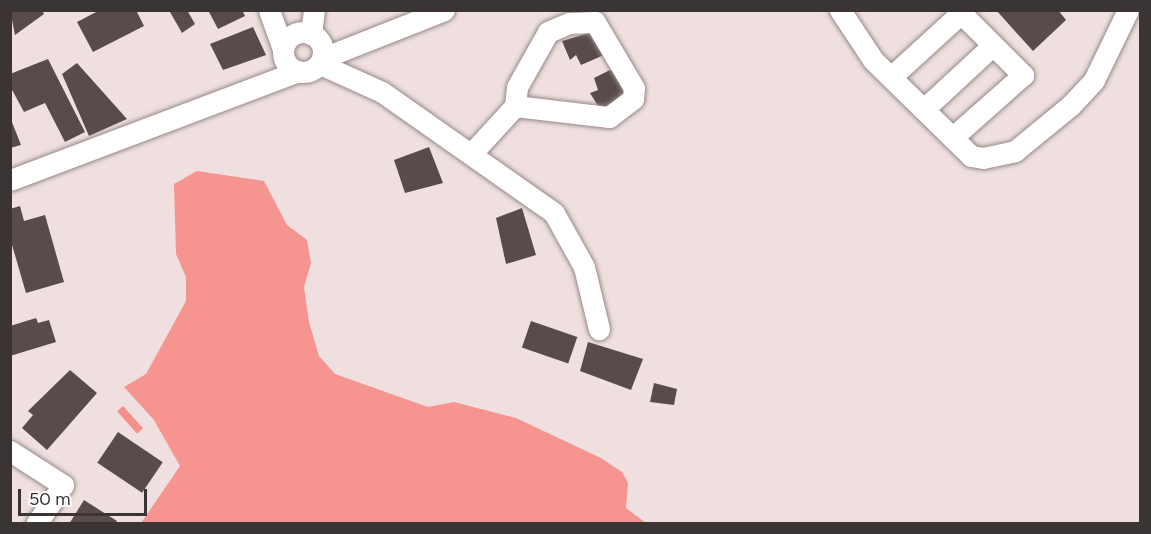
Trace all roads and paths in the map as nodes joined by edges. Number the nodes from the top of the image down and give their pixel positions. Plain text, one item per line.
1 (270, 10) edge
2 (314, 10) edge
3 (444, 10) edge
4 (840, 10) edge
5 (1128, 10) edge
6 (412, 17) edge
7 (993, 45) junction
8 (316, 46) junction
9 (288, 61) junction
10 (891, 77) junction
11 (515, 106) junction
12 (924, 109) junction
13 (952, 137) junction
14 (471, 154) junction
15 (10, 180) edge
16 (599, 329) dead end
17 (10, 451) edge
18 (36, 524) edge

1 - 8 street
1 - 9 street
2 - 8 street
3 - 6 street
4 - 10 street
5 - 13 street
6 - 8 street
7 - 10 street
7 - 12 street
7 - 13 street
8 - 9 street
8 - 9 street
8 - 14 street
9 - 15 street
10 - 12 street
11 - 11 street
11 - 14 street
12 - 13 street
14 - 16 street
17 - 18 street

